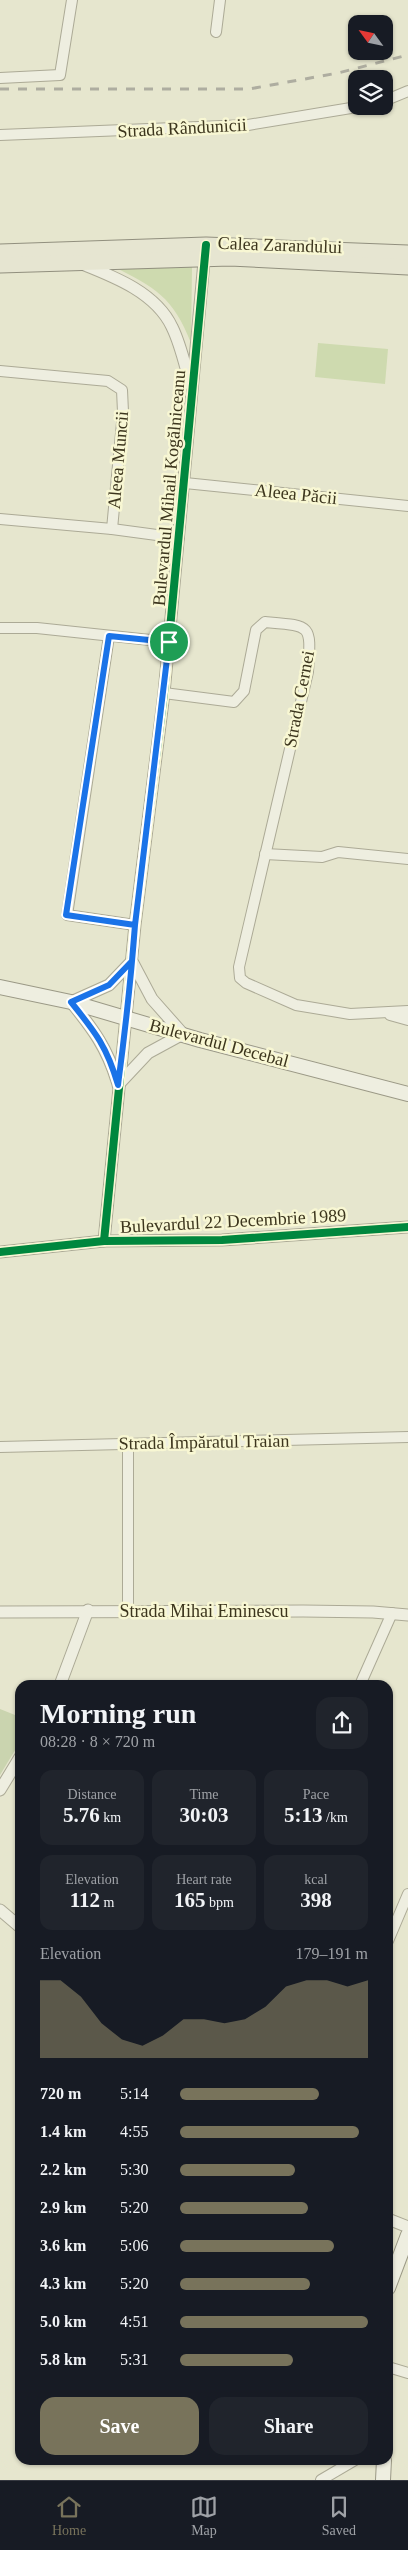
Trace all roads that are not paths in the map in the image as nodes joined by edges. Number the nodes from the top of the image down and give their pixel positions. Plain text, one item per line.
1 (72, 0) edge
2 (220, 0) edge
3 (216, 32) dead end
4 (0, 78) edge
5 (408, 91) edge
6 (393, 97) edge
7 (348, 108) edge
8 (0, 134) edge
9 (205, 251) junction
10 (0, 252) edge
11 (408, 255) edge
12 (74, 261) junction
13 (0, 265) edge
14 (0, 371) edge
15 (194, 393) junction
16 (185, 483) junction
17 (408, 506) edge
18 (0, 519) edge
19 (112, 529) junction
20 (179, 538) junction
21 (0, 628) edge
22 (109, 636) junction
23 (169, 642) junction
24 (164, 693) junction
25 (265, 854) junction
26 (408, 859) edge
27 (135, 925) junction
28 (132, 961) junction
29 (0, 987) edge
30 (71, 1002) junction
31 (408, 1011) edge
32 (380, 1012) junction
33 (127, 1018) junction
34 (408, 1020) edge
35 (183, 1034) junction
36 (118, 1085) junction
37 (408, 1094) edge
38 (408, 1227) edge
39 (104, 1241) junction
40 (0, 1252) edge
41 (408, 1437) edge
42 (128, 1444) junction
43 (0, 1447) edge
44 (88, 1610) junction
45 (128, 1610) junction
46 (0, 1612) edge
47 (392, 1613) junction
48 (408, 1615) edge
49 (62, 1680) edge
50 (362, 1680) edge
51 (15, 1765) edge
52 (0, 1790) edge
53 (408, 1894) edge
54 (0, 1910) edge
55 (15, 1923) edge
56 (393, 1929) edge
57 (393, 2222) edge
58 (408, 2227) edge
59 (408, 2235) edge
60 (393, 2275) edge
61 (393, 2368) edge
62 (408, 2373) edge
63 (346, 2465) edge
64 (384, 2465) edge
65 (321, 2480) edge
66 (383, 2480) edge

1 - 4 street
2 - 3 street
5 - 6 street
7 - 8 street, Strada Rândunicii
9 - 10 main road, Calea Zarandului
9 - 11 main road, Calea Zarandului
9 - 12 main road, Calea Zarandului
9 - 15 street, Bulevardul Mihail Kogălniceanu
12 - 13 main road, Calea Zarandului
12 - 15 street
14 - 19 street, Aleea Muncii
15 - 16 street, Bulevardul Mihail Kogălniceanu
16 - 17 street, Aleea Păcii
16 - 20 street, Bulevardul Mihail Kogălniceanu
18 - 19 street, Aleea Muncii
19 - 20 street, Aleea Muncii
20 - 23 street, Bulevardul Mihail Kogălniceanu
21 - 22 street
22 - 23 street
22 - 27 street
23 - 24 street, Bulevardul Mihail Kogălniceanu
24 - 25 street, Strada Cernei
24 - 27 street, Bulevardul Mihail Kogălniceanu
25 - 26 street
25 - 32 street, Strada Cernei
27 - 28 street, Bulevardul Mihail Kogălniceanu
28 - 30 street
28 - 33 street, Bulevardul Mihail Kogălniceanu
28 - 35 street
29 - 30 main road, Bulevardul Decebal
30 - 33 main road, Bulevardul Decebal
30 - 36 street
31 - 32 street
32 - 34 street
33 - 35 main road, Bulevardul Decebal
33 - 36 street, Bulevardul Mihail Kogălniceanu
35 - 36 street
35 - 37 main road, Bulevardul Decebal
36 - 39 street, Bulevardul Mihail Kogălniceanu
38 - 39 street, Bulevardul 22 Decembrie 1989
39 - 40 street, Bulevardul 22 Decembrie 1989
41 - 42 street, Strada Împăratul Traian
42 - 43 street, Strada Împăratul Traian
42 - 45 street
44 - 45 street, Strada Mihai Eminescu
44 - 46 street, Strada Mihai Eminescu
44 - 49 street
45 - 47 street, Strada Mihai Eminescu
47 - 48 street, Strada Mihai Eminescu
47 - 50 street
51 - 52 street
53 - 56 street
54 - 55 street
57 - 58 street
59 - 60 main road
61 - 62 street
63 - 65 street
64 - 66 main road

